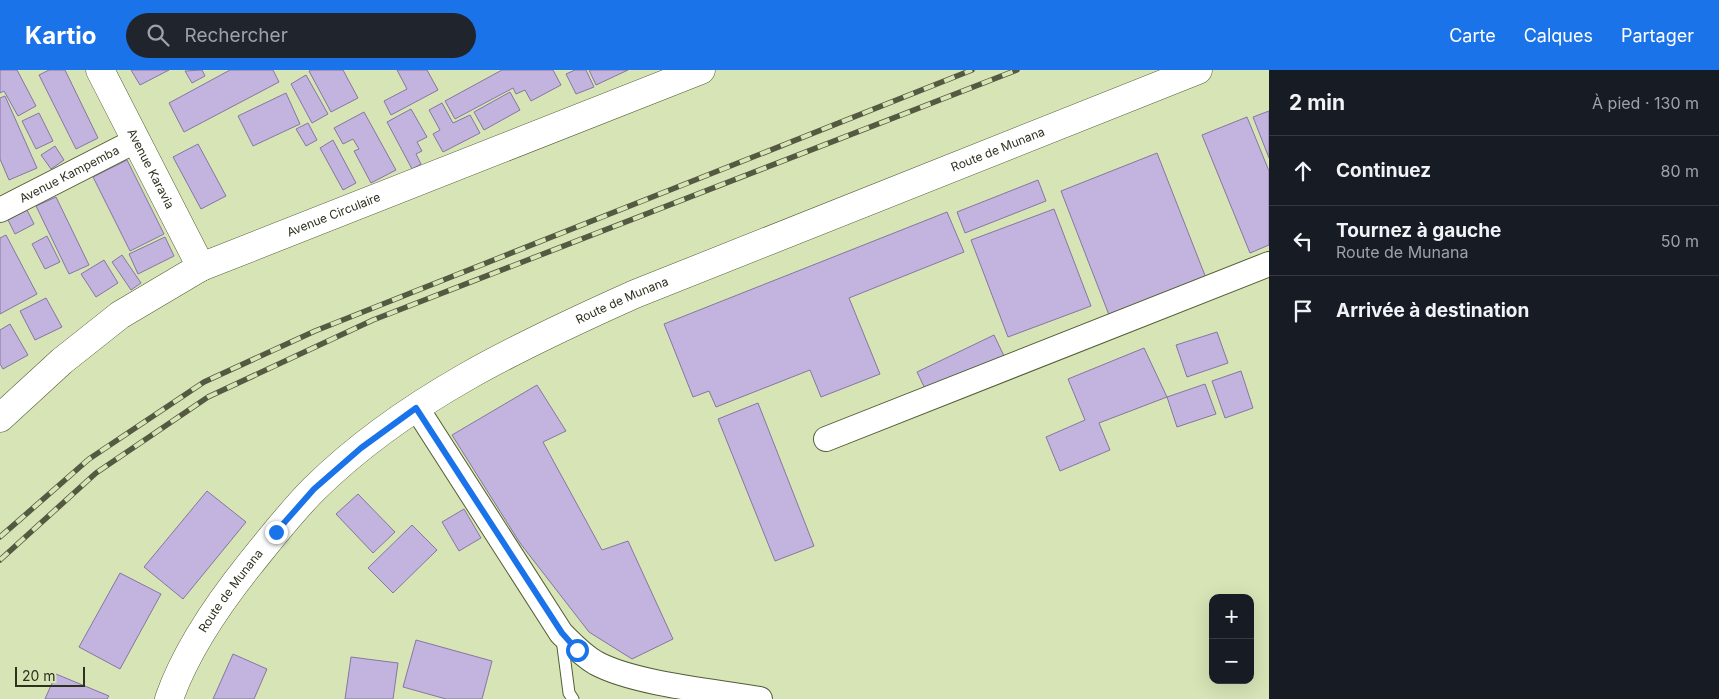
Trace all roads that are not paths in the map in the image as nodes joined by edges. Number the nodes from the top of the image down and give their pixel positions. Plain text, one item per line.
1 (100, 70) edge
2 (701, 70) edge
3 (1198, 70) edge
4 (137, 140) junction
5 (0, 210) edge
6 (1269, 264) edge
7 (201, 267) junction
8 (416, 408) junction
9 (0, 418) edge
10 (826, 439) dead end
11 (562, 633) junction
12 (169, 699) edge
13 (573, 699) edge
14 (760, 699) edge

1 - 4 main road, Avenue Karavia
2 - 7 main road, Avenue Circulaire
3 - 8 main road, Route de Munana
4 - 5 street, Avenue Kampemba
4 - 7 main road, Avenue Karavia
6 - 10 street
7 - 9 main road, Avenue Circulaire
8 - 11 street
8 - 12 main road, Route de Munana
11 - 13 lane
11 - 14 street

